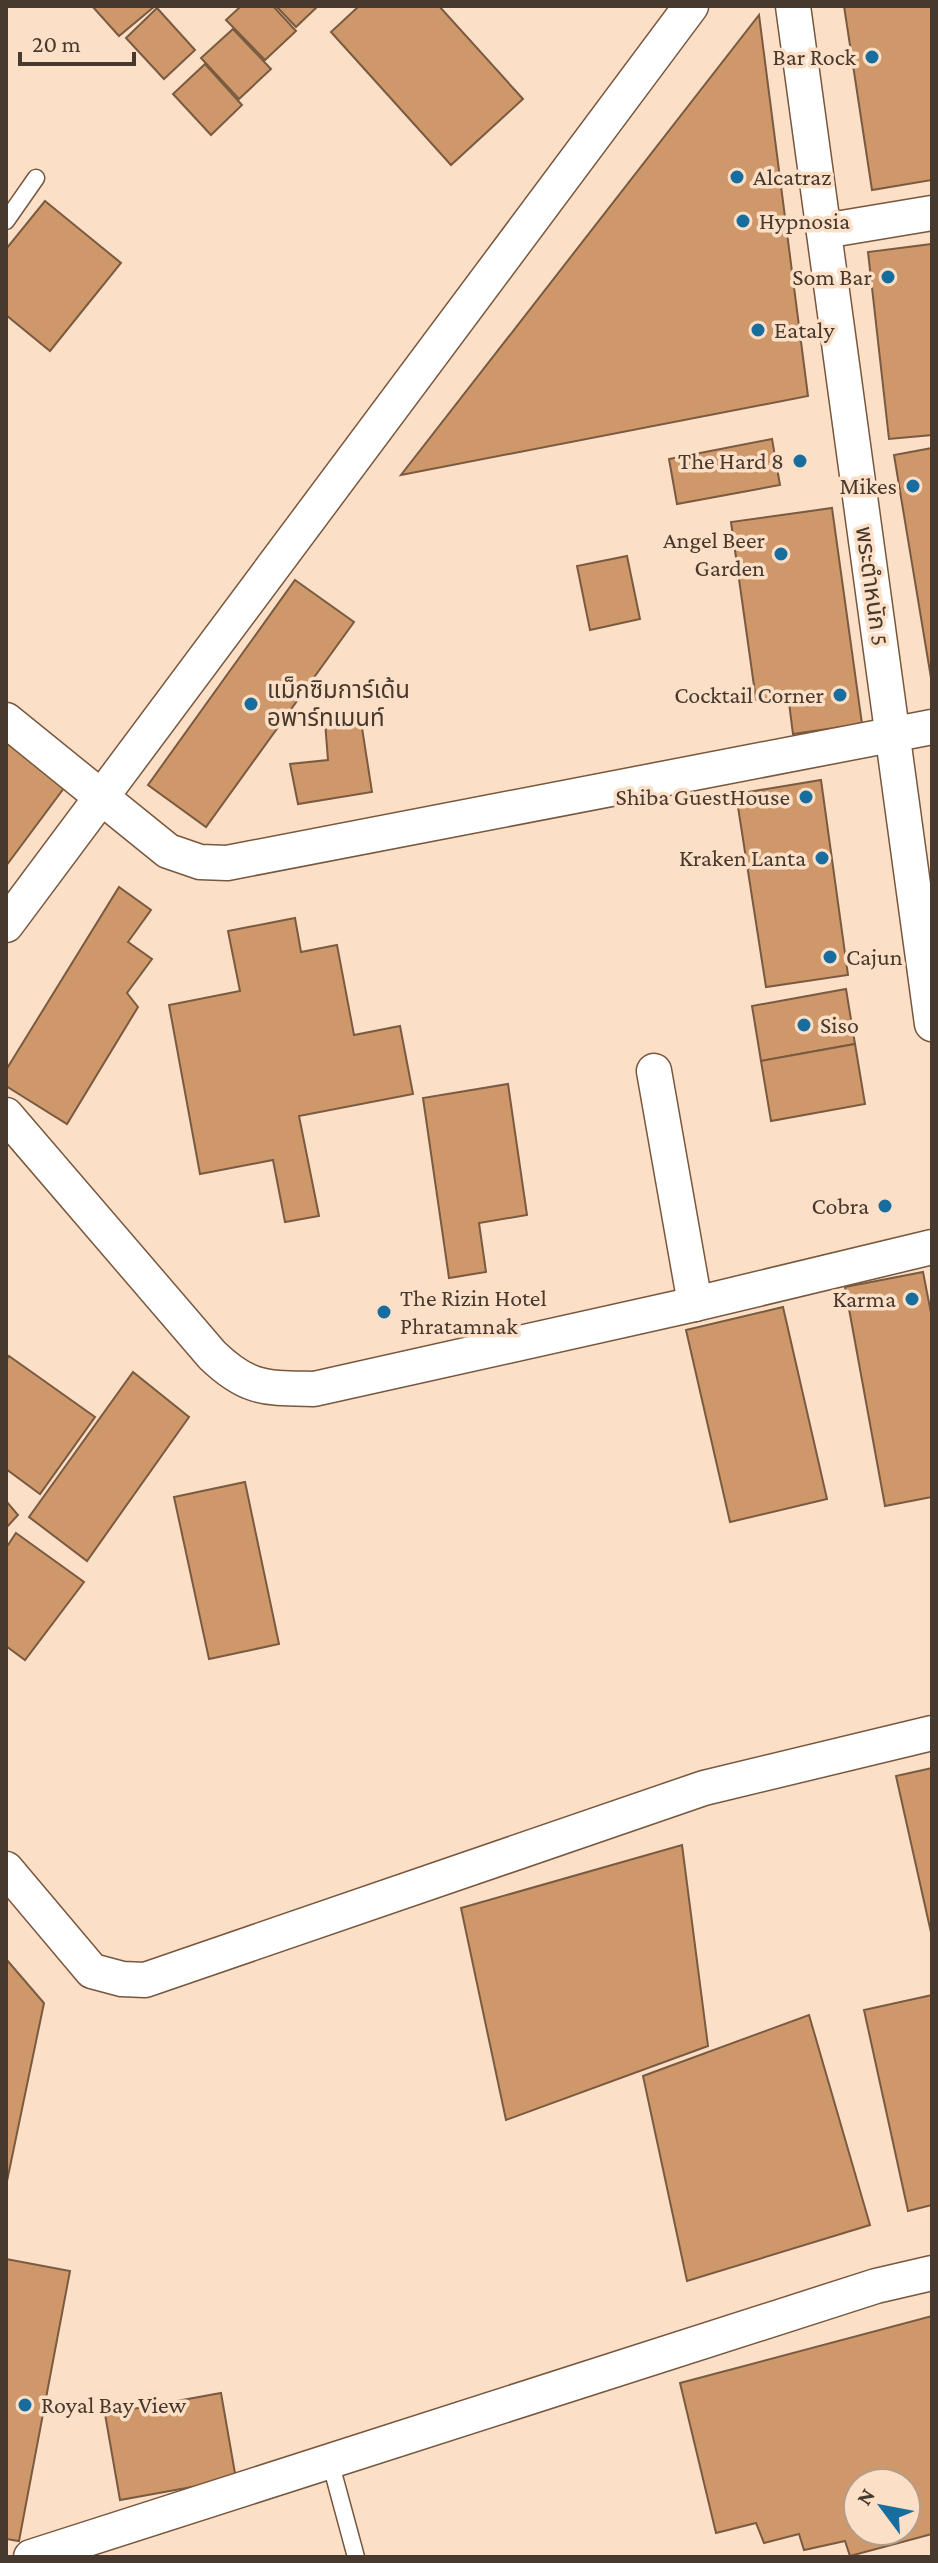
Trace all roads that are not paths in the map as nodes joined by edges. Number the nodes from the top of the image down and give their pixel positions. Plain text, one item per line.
1 (691, 6) edge
2 (793, 6) edge
3 (36, 178) dead end
4 (932, 213) edge
5 (6, 221) edge
6 (824, 231) junction
7 (6, 720) edge
8 (932, 727) edge
9 (892, 734) junction
10 (100, 798) junction
11 (6, 925) edge
12 (932, 1024) edge
13 (654, 1071) dead end
14 (6, 1115) edge
15 (932, 1247) edge
16 (695, 1304) junction
17 (932, 1733) edge
18 (6, 1869) edge
19 (932, 2273) edge
20 (330, 2461) junction
21 (31, 2557) edge
22 (356, 2557) edge

1 - 10 street
2 - 6 street, พระตำหนัก 5
3 - 5 lane
4 - 6 street
6 - 9 street, พระตำหนัก 5
7 - 10 street
8 - 9 street
9 - 10 street
9 - 12 street, พระตำหนัก 5
10 - 11 street
13 - 16 street
14 - 16 street
15 - 16 street
17 - 18 street
19 - 20 street
20 - 21 street
20 - 22 lane

